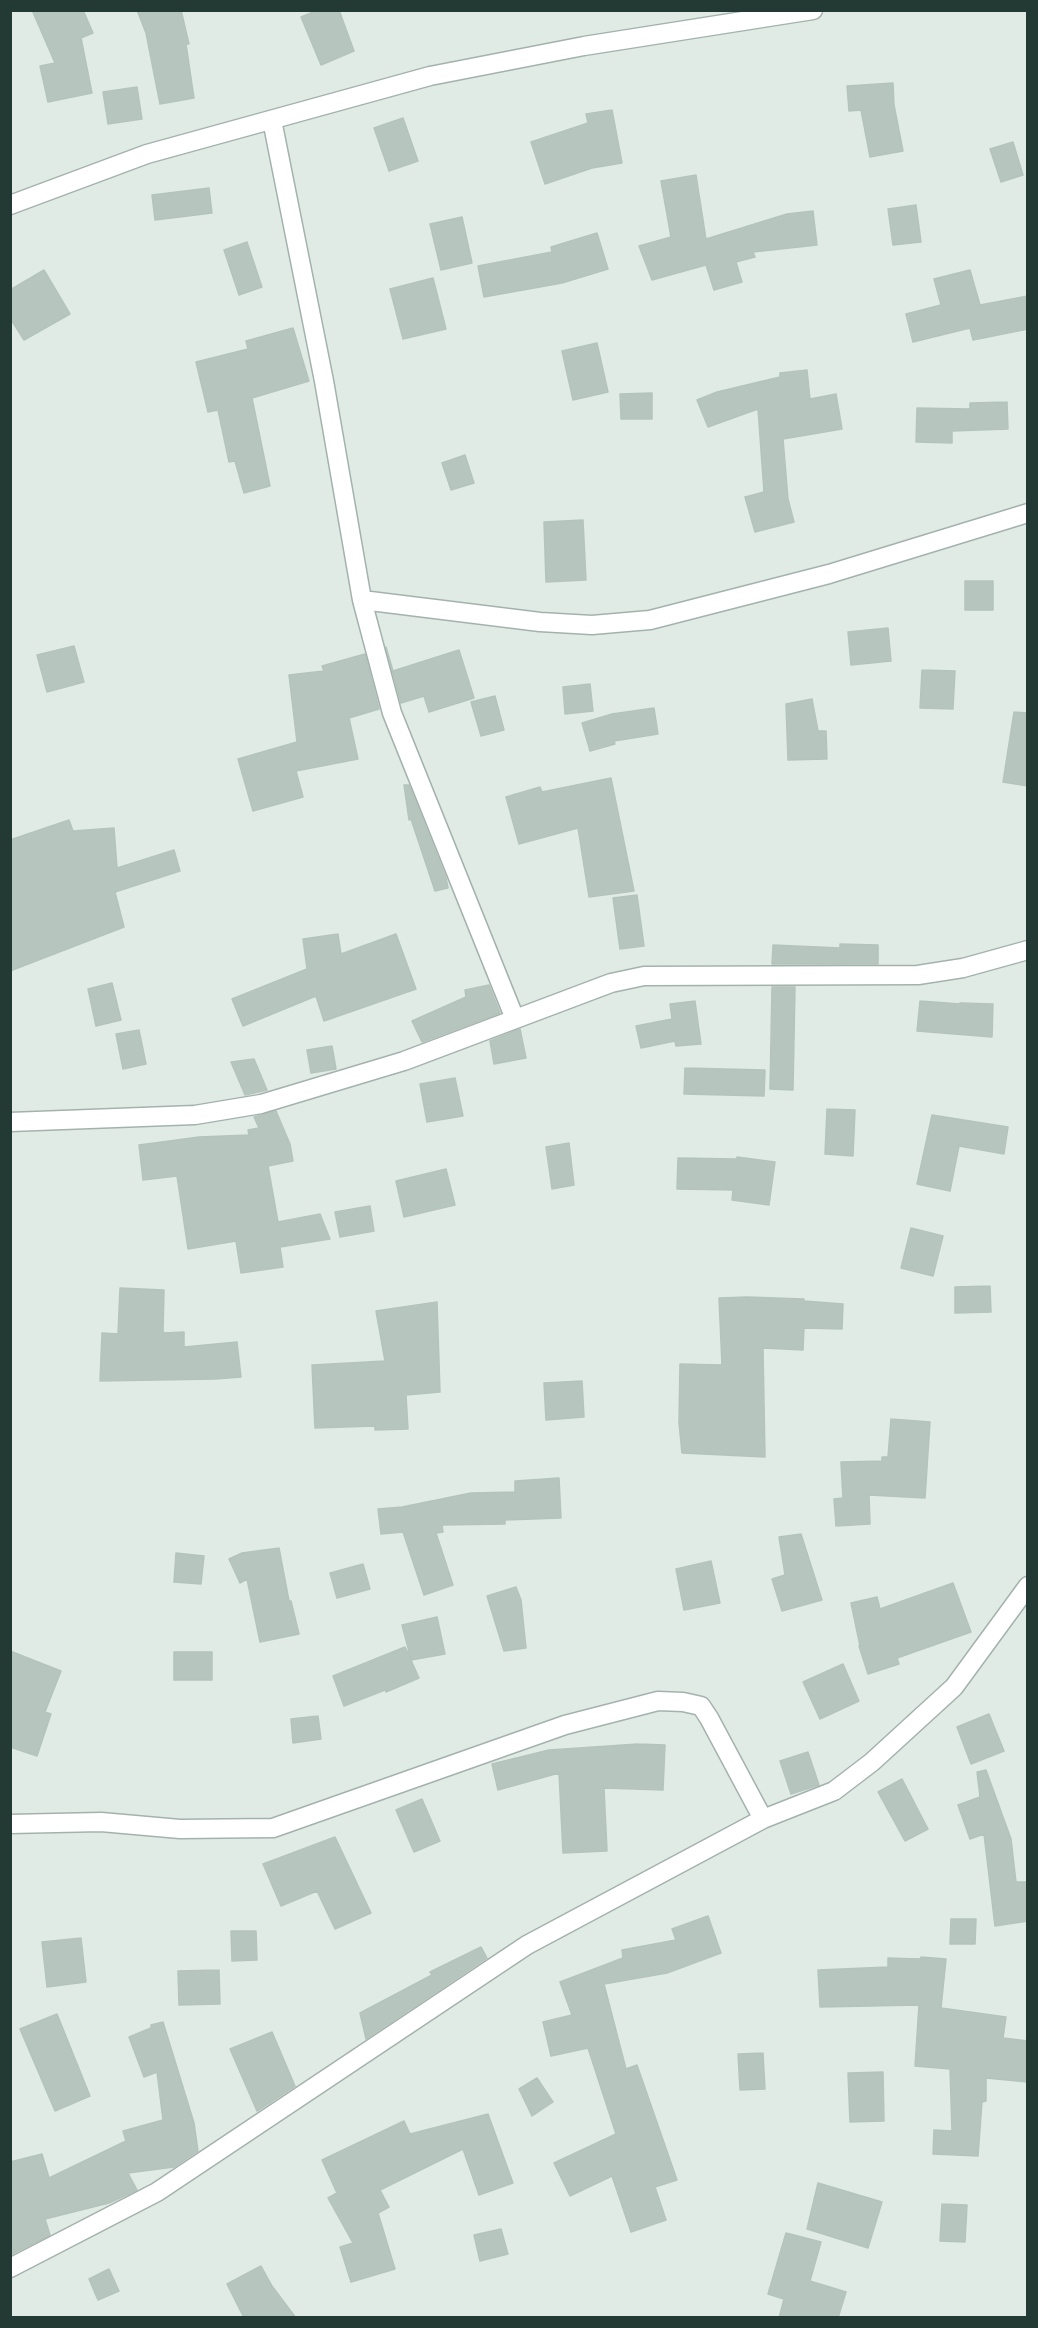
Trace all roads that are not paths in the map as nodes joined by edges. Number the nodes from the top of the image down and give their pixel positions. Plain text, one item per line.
1 (813, 10) edge
2 (272, 120) junction
3 (10, 205) edge
4 (1028, 513) edge
5 (362, 600) junction
6 (1028, 950) edge
7 (514, 1019) junction
8 (10, 1122) edge
9 (1024, 1592) edge
10 (763, 1819) junction
11 (10, 1824) edge
12 (10, 2268) edge

1 - 2 street
2 - 3 street
2 - 5 street
4 - 5 street
5 - 7 street
6 - 7 street
7 - 8 street
9 - 10 street
10 - 11 street
10 - 12 street

